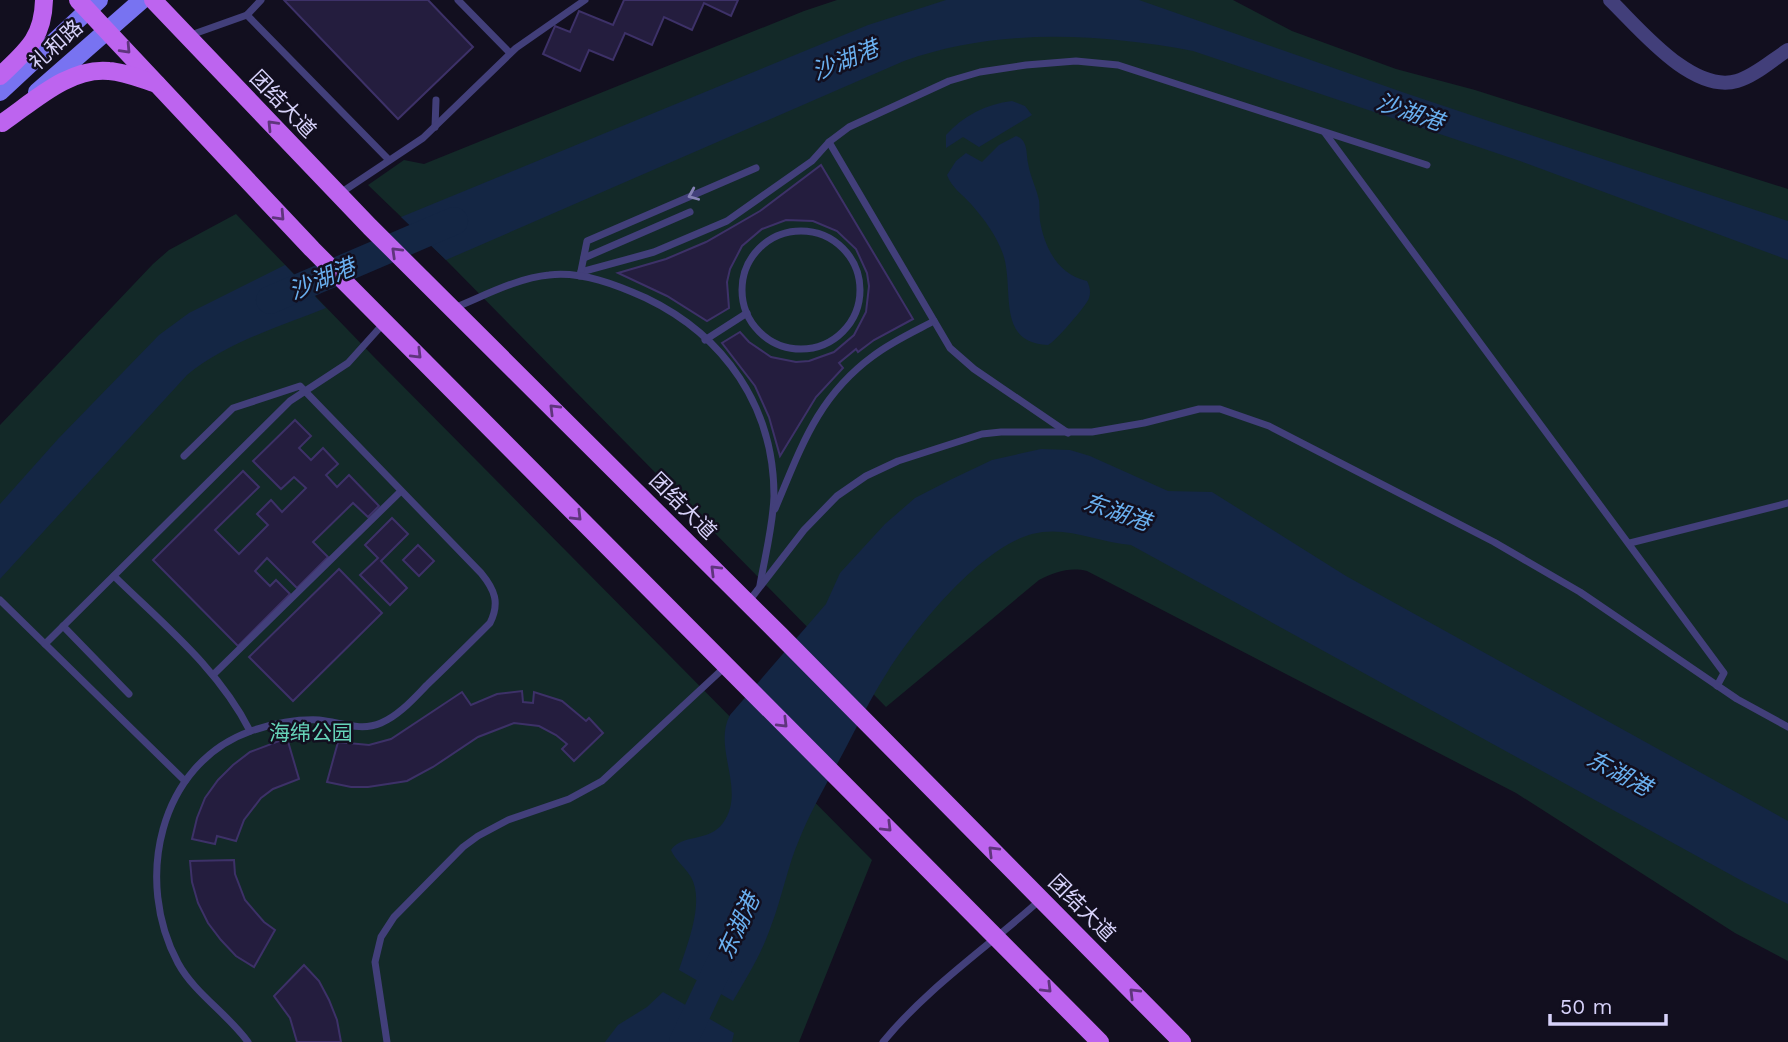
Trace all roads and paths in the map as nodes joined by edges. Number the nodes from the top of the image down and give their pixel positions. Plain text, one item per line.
1 (44, 0) edge
2 (142, 0) edge
3 (153, 0) edge
4 (261, 0) edge
5 (458, 0) edge
6 (585, 0) edge
7 (1610, 0) edge
8 (88, 3) edge
9 (574, 3) edge
10 (247, 15) junction
11 (107, 29) junction
12 (188, 37) junction
13 (1788, 50) edge
14 (510, 53) junction
15 (0, 76) edge
16 (159, 85) junction
17 (0, 92) edge
18 (436, 100) dead end
19 (1, 124) edge
20 (435, 127) junction
21 (1325, 132) junction
22 (829, 142) junction
23 (389, 160) junction
24 (1427, 165) dead end
25 (756, 168) dead end
26 (338, 194) junction
27 (691, 212) dead end
28 (584, 258) junction
29 (580, 274) junction
30 (454, 308) junction
31 (747, 313) junction
32 (934, 321) junction
33 (385, 322) junction
34 (705, 340) junction
35 (305, 391) junction
36 (1068, 433) junction
37 (184, 456) dead end
38 (401, 491) junction
39 (1788, 503) edge
40 (773, 513) junction
41 (1630, 543) junction
42 (114, 576) junction
43 (753, 596) junction
44 (0, 600) edge
45 (63, 626) junction
46 (45, 645) junction
47 (731, 670) junction
48 (214, 674) junction
49 (1717, 687) junction
50 (129, 694) dead end
51 (1788, 727) edge
52 (250, 732) junction
53 (185, 781) junction
54 (1041, 899) junction
55 (998, 938) junction
56 (248, 1042) edge
57 (387, 1042) edge
58 (883, 1042) edge
59 (1100, 1042) edge
60 (1182, 1042) edge

1 - 15 main road
2 - 11 street, 礼和路
3 - 12 main road, 团结大道
4 - 10 lane
5 - 14 lane
6 - 9 lane
7 - 13 street
8 - 11 main road
8 - 17 street, 礼和路
9 - 14 lane
10 - 12 lane
10 - 23 lane
11 -> 16 main road
11 - 19 street, 礼和路
26 -> 12 main road, 团结大道
14 - 20 lane
16 - 19 main road
16 -> 33 main road
18 - 20 lane
20 - 23 lane
21 - 22 lane
21 - 24 lane
21 - 41 lane
22 - 29 lane
22 - 32 lane
23 - 26 lane
25 -> 28 lane
30 -> 26 main road, 团结大道
27 - 28 lane
28 - 29 lane
29 - 30 lane
29 - 34 lane
43 -> 30 main road, 团结大道
31 - 31 lane
31 - 34 lane
32 - 36 lane
32 - 40 lane
33 - 35 lane
33 -> 47 main road
34 - 40 lane
35 - 37 lane
35 - 38 lane
35 - 42 lane
36 - 43 lane
36 - 49 lane
38 - 48 lane
38 - 52 lane
39 - 41 lane
40 - 43 lane
41 - 49 lane
42 - 45 lane
42 - 48 lane
54 -> 43 main road, 团结大道
44 - 46 lane
45 - 46 lane
45 - 50 lane
46 - 53 lane
47 -> 55 main road
47 - 57 lane
48 - 52 lane
49 - 51 lane
52 - 53 lane
53 - 56 lane
54 - 55 lane
60 -> 54 main road, 团结大道
55 - 58 lane
55 -> 59 main road

